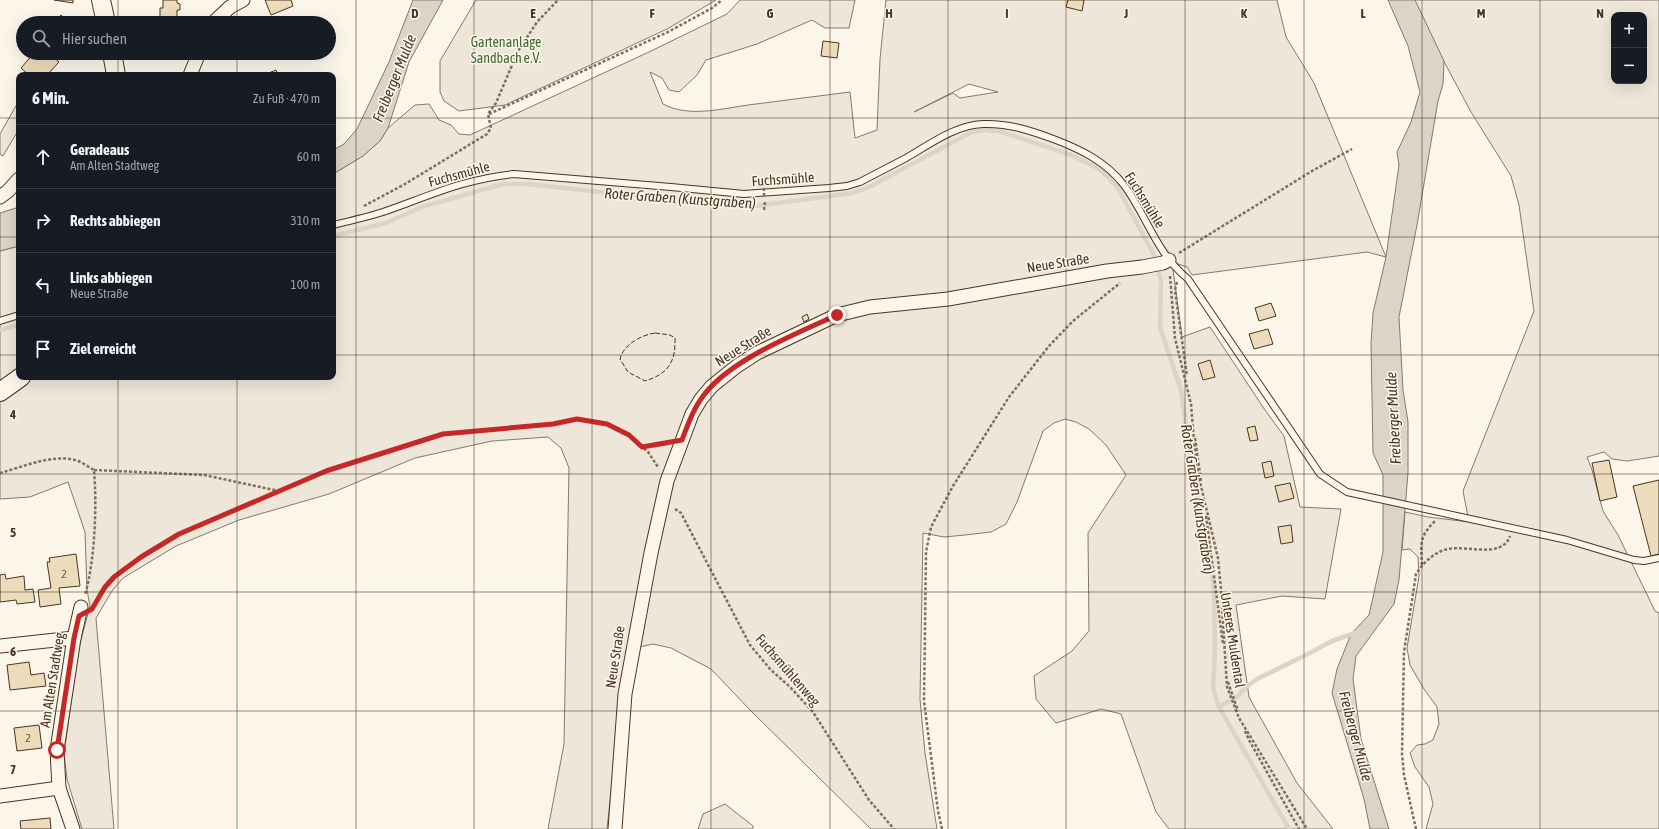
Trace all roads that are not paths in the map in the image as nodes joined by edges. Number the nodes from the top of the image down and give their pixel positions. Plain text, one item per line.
1 (101, 0) edge
2 (243, 0) edge
3 (104, 16) edge
4 (220, 16) edge
5 (113, 60) edge
6 (196, 60) edge
7 (115, 72) edge
8 (191, 72) edge
9 (16, 182) edge
10 (0, 197) edge
11 (336, 224) edge
12 (1169, 260) junction
13 (16, 317) edge
14 (0, 321) edge
15 (17, 380) edge
16 (0, 392) edge
17 (1659, 558) edge
18 (80, 611) road end
19 (74, 638) junction
20 (0, 646) edge
21 (59, 788) junction
22 (0, 796) edge
23 (73, 829) edge
24 (615, 829) edge

1 - 3 street
2 - 4 street
5 - 7 street
6 - 8 street
9 - 10 street
11 - 12 lane, Fuchsmühle
12 - 17 lane, Fuchsmühle
12 - 24 street, Neue Straße
13 - 14 lane
15 - 16 street
18 - 19 street, Am Alten Stadtweg
19 - 20 street
19 - 21 street, Am Alten Stadtweg
21 - 22 street
21 - 23 street, Am Alten Stadtweg

